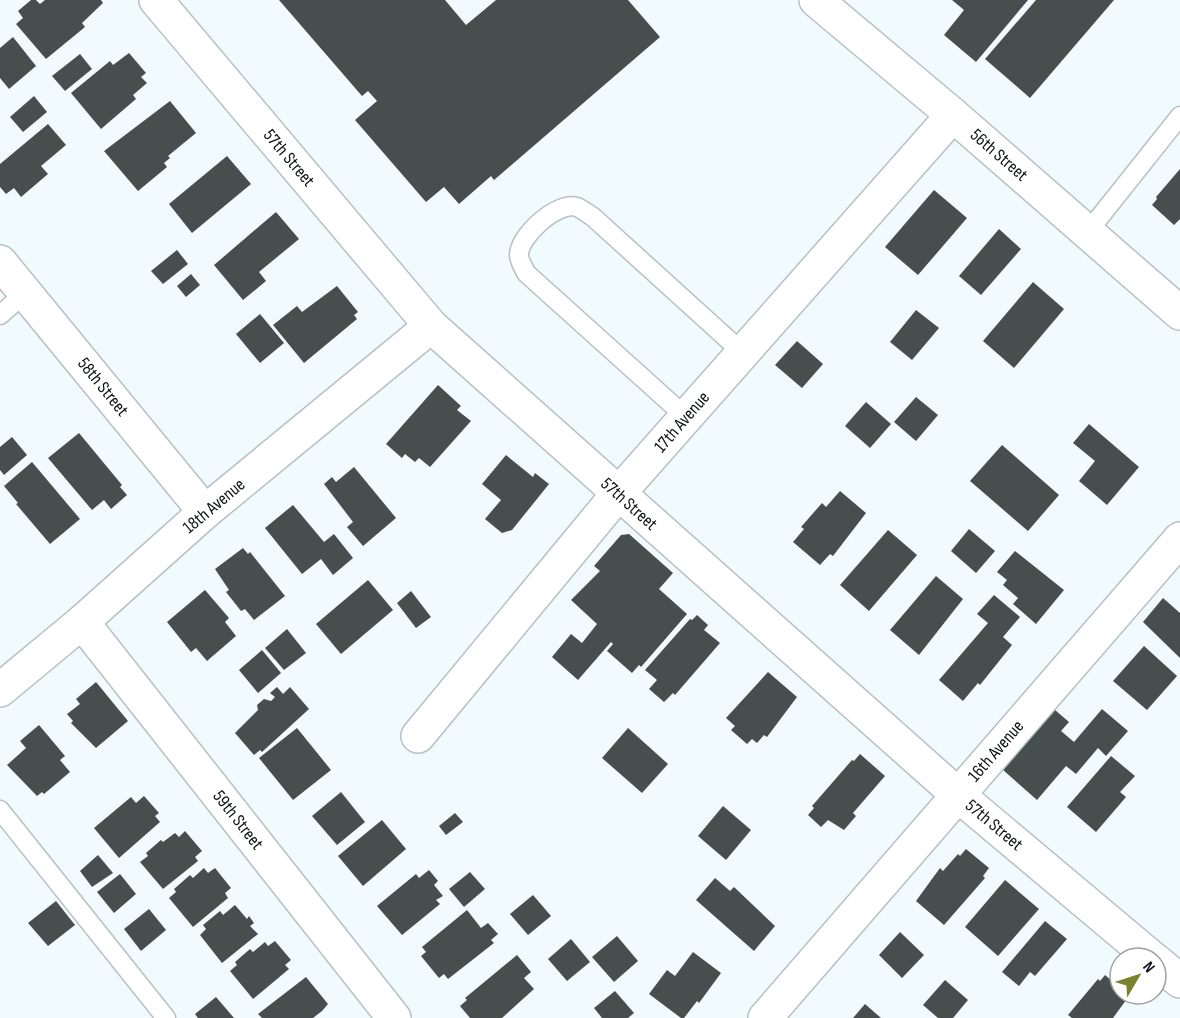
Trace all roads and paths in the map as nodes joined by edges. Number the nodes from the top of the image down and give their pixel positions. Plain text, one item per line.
1 (156, 0) edge
2 (824, 3) edge
3 (953, 115) junction
4 (1180, 116) edge
5 (1087, 233) junction
6 (0, 262) edge
7 (25, 293) junction
8 (1180, 313) edge
9 (0, 315) edge
10 (431, 326) junction
11 (743, 353) junction
12 (686, 417) junction
13 (618, 494) junction
14 (205, 512) junction
15 (1180, 539) edge
16 (82, 622) junction
17 (0, 690) edge
18 (418, 736) dead end
19 (958, 795) junction
20 (0, 810) edge
21 (1138, 946) edge
22 (1168, 971) edge
23 (1180, 981) edge
24 (166, 1018) edge
25 (394, 1018) edge
26 (765, 1018) edge

1 - 10 street, 57th Street
2 - 3 street, 56th Street
3 - 5 street, 56th Street
3 - 11 street, 17th Avenue
4 - 5 lane
5 - 8 street, 56th Street
6 - 7 street, 58th Street
7 - 9 lane
7 - 14 street, 58th Street
10 - 13 street, 57th Street
10 - 14 street, 18th Avenue
11 - 12 street, 17th Avenue
11 - 12 lane
12 - 13 street, 17th Avenue
13 - 18 street, 17th Avenue
13 - 19 street, 57th Street
14 - 16 street, 18th Avenue
15 - 19 street, 16th Avenue
16 - 17 street, 18th Avenue
16 - 25 street, 59th Street
19 - 21 street, 57th Street
19 - 26 street, 16th Avenue
20 - 24 lane
22 - 23 street

